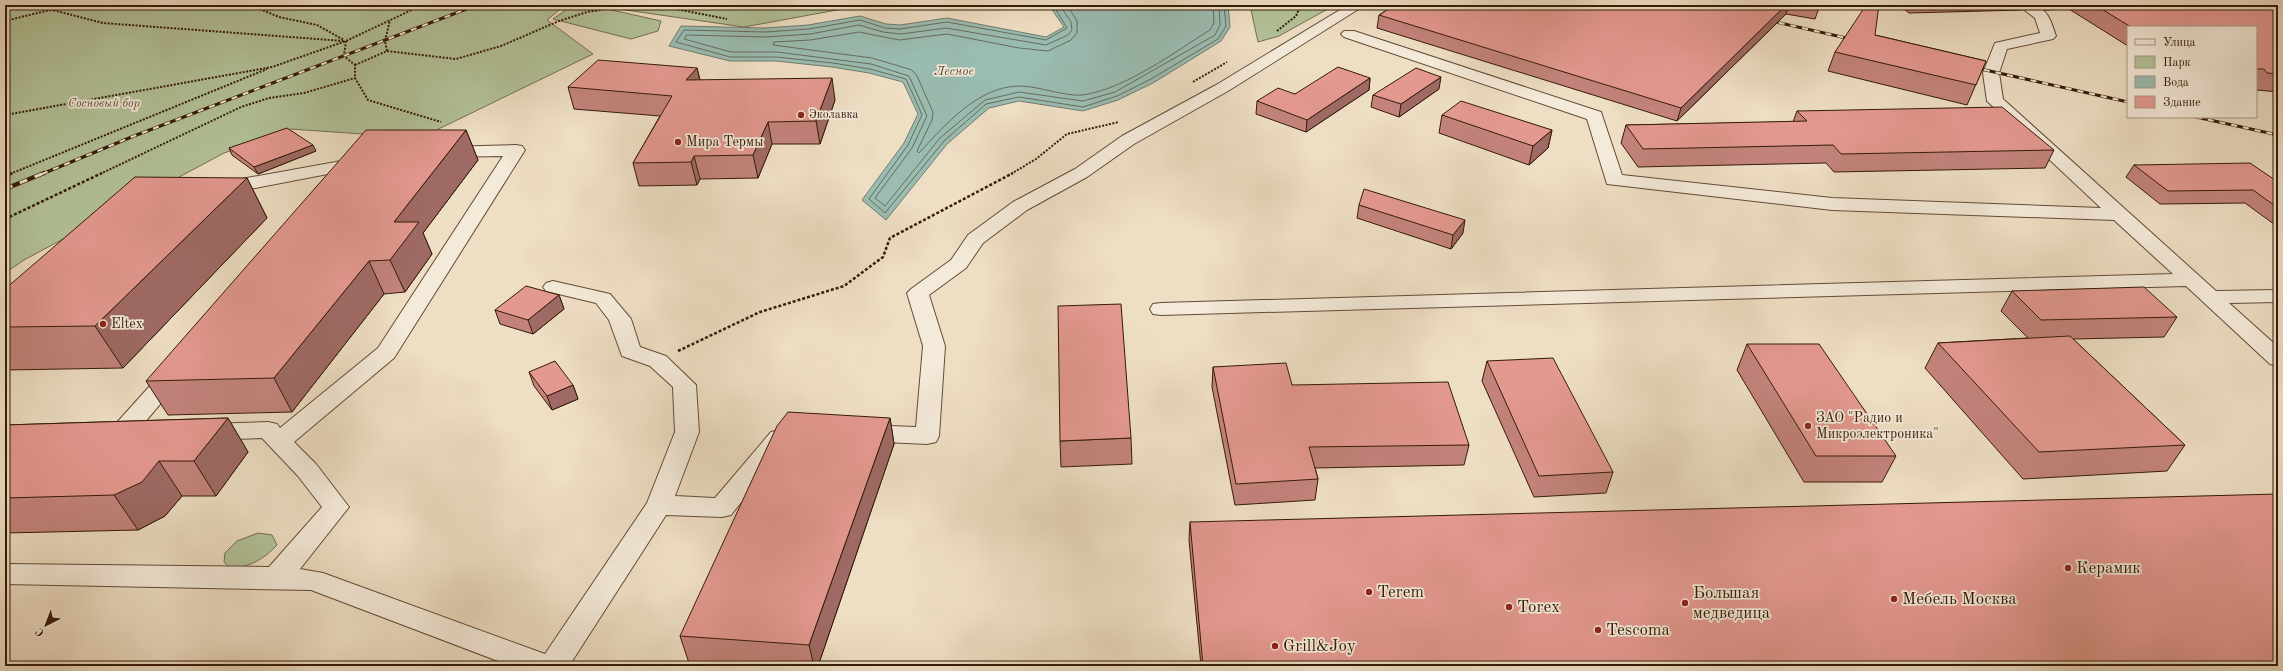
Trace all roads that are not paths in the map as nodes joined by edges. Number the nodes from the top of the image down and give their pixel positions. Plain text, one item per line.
1 (1358, 5) edge
2 (2026, 5) edge
3 (1349, 34) dead end
4 (421, 152) edge
5 (337, 187) edge
6 (202, 192) edge
7 (2119, 214) junction
8 (2191, 280) junction
9 (553, 288) dead end
10 (2278, 296) edge
11 (2209, 297) junction
12 (1161, 309) dead end
13 (187, 358) edge
14 (2278, 359) edge
15 (795, 429) edge
16 (182, 432) edge
17 (842, 432) edge
18 (151, 434) edge
19 (280, 441) junction
20 (659, 505) junction
21 (5, 574) edge
22 (276, 578) junction
23 (544, 666) edge
24 (553, 666) edge

1 - 17 lane
2 - 7 lane
3 - 7 lane
4 - 19 lane
5 - 6 lane
7 - 8 lane
8 - 11 lane
8 - 12 lane
9 - 20 lane
10 - 11 lane
11 - 14 lane
13 - 18 lane
15 - 20 lane
16 - 19 lane
19 - 22 lane
20 - 24 lane
21 - 22 lane
22 - 23 lane

